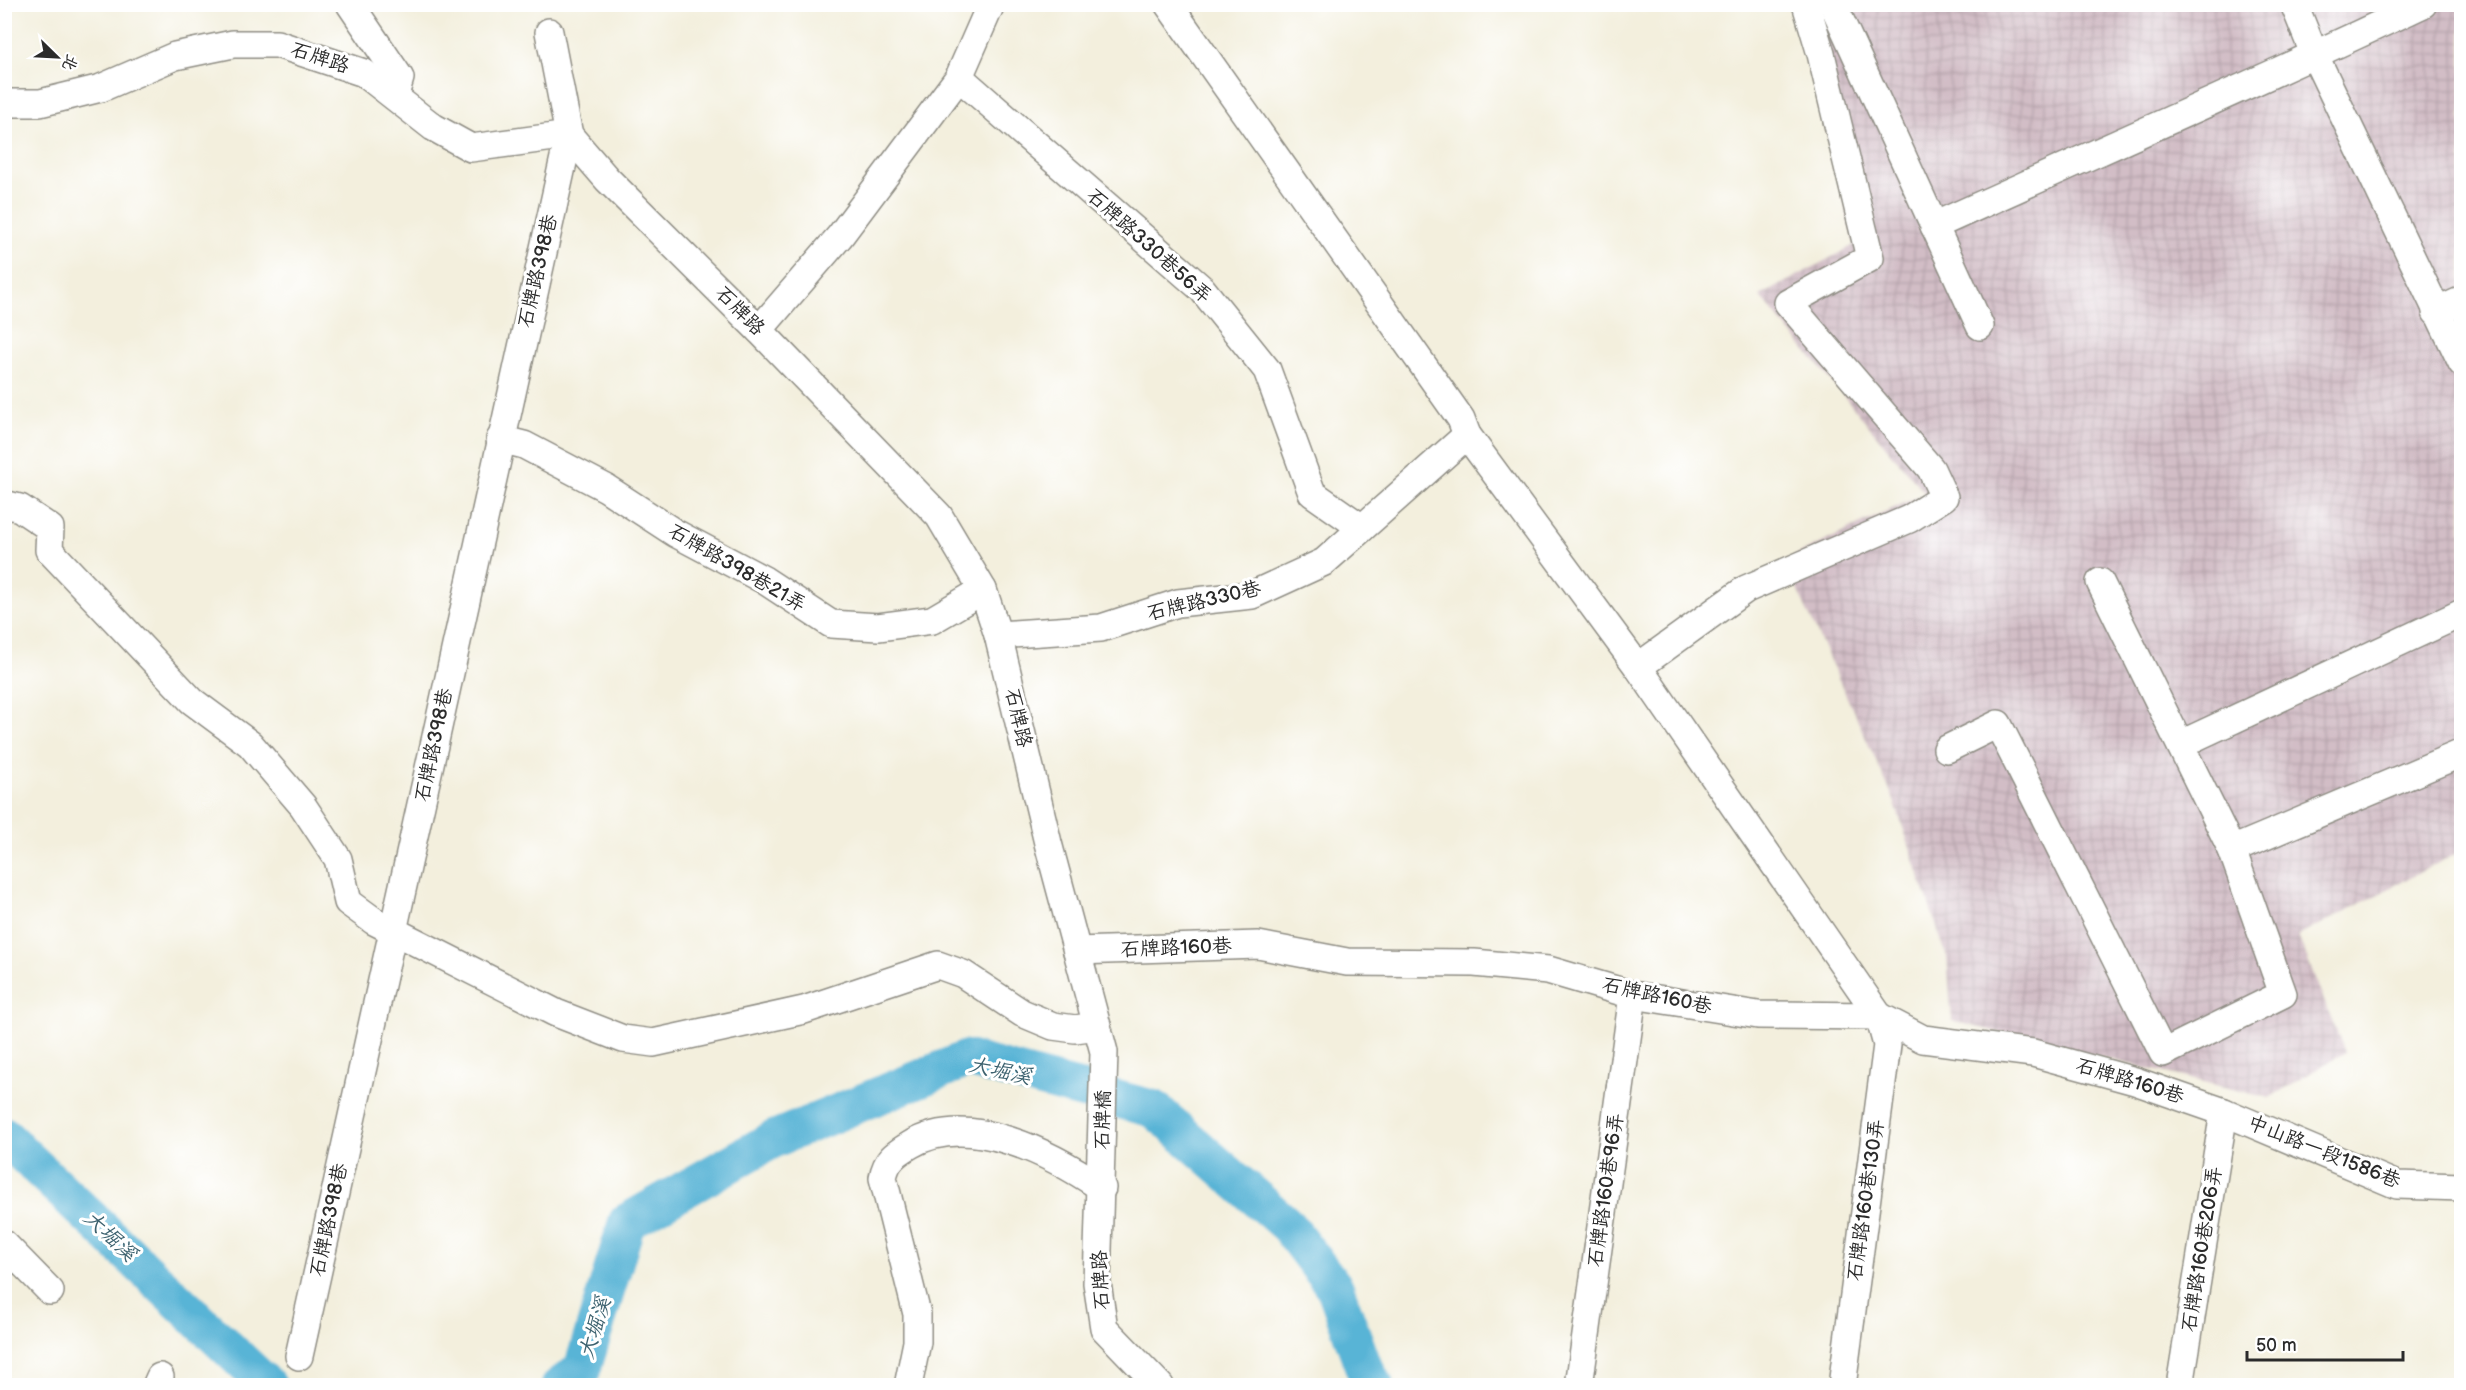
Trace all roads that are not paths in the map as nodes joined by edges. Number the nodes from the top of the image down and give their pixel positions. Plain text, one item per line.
1 (350, 4) edge
2 (991, 4) edge
3 (1168, 4) edge
4 (1806, 4) edge
5 (1833, 4) edge
6 (2294, 4) edge
7 (2423, 4) edge
8 (549, 32) dead end
9 (2315, 56) junction
10 (959, 77) junction
11 (394, 95) junction
12 (4, 103) edge
13 (569, 135) junction
14 (1934, 226) junction
15 (2462, 300) edge
16 (2436, 312) junction
17 (1980, 326) dead end
18 (759, 330) junction
19 (2462, 363) edge
20 (1467, 435) junction
21 (500, 439) junction
22 (4, 504) edge
23 (1362, 528) junction
24 (2100, 582) dead end
25 (983, 591) junction
26 (2462, 613) edge
27 (998, 635) junction
28 (1638, 667) junction
29 (2181, 744) junction
30 (1947, 749) dead end
31 (2462, 753) edge
32 (2232, 850) junction
33 (393, 930) junction
34 (1077, 951) junction
35 (1633, 995) junction
36 (1880, 1016) junction
37 (1097, 1026) junction
38 (1104, 1052) joint
39 (2224, 1112) junction
40 (2462, 1187) edge
41 (1102, 1188) junction
42 (4, 1244) edge
43 (50, 1291) dead end
44 (299, 1356) dead end
45 (908, 1386) edge
46 (1160, 1386) edge
47 (1579, 1386) edge
48 (1842, 1386) edge
49 (2180, 1386) edge

1 - 11 street
2 - 10 street
3 - 20 street
4 - 28 street
5 - 14 street
6 - 9 street
7 - 9 street
8 - 13 street
9 - 14 street
9 - 16 street
10 - 18 street
10 - 23 street, 石牌路330巷56弄
11 - 12 street, 石牌路
11 - 13 street, 石牌路
13 - 18 street, 石牌路
13 - 21 street, 石牌路398巷
14 - 17 street
15 - 16 street
16 - 19 street
18 - 25 street, 石牌路
20 - 23 street, 石牌路330巷
20 - 28 street
21 - 25 street, 石牌路398巷21弄
21 - 33 street, 石牌路398巷
22 - 33 street
23 - 27 street, 石牌路330巷
24 - 29 street
25 - 27 street, 石牌路
26 - 29 street
27 - 34 street, 石牌路
28 - 36 street
29 - 32 street
30 - 32 street
31 - 32 street
33 - 37 street
33 - 44 street, 石牌路398巷
34 - 35 street, 石牌路160巷
34 - 37 street, 石牌路
35 - 36 street, 石牌路160巷
35 - 47 street, 石牌路160巷96弄
36 - 39 street, 石牌路160巷
36 - 48 street, 石牌路160巷130弄
37 - 38 street, 石牌路
38 - 41 street, 石牌橋
39 - 40 street, 中山路一段1586巷
39 - 49 street, 石牌路160巷206弄
41 - 45 street
41 - 46 street, 石牌路
42 - 43 street

